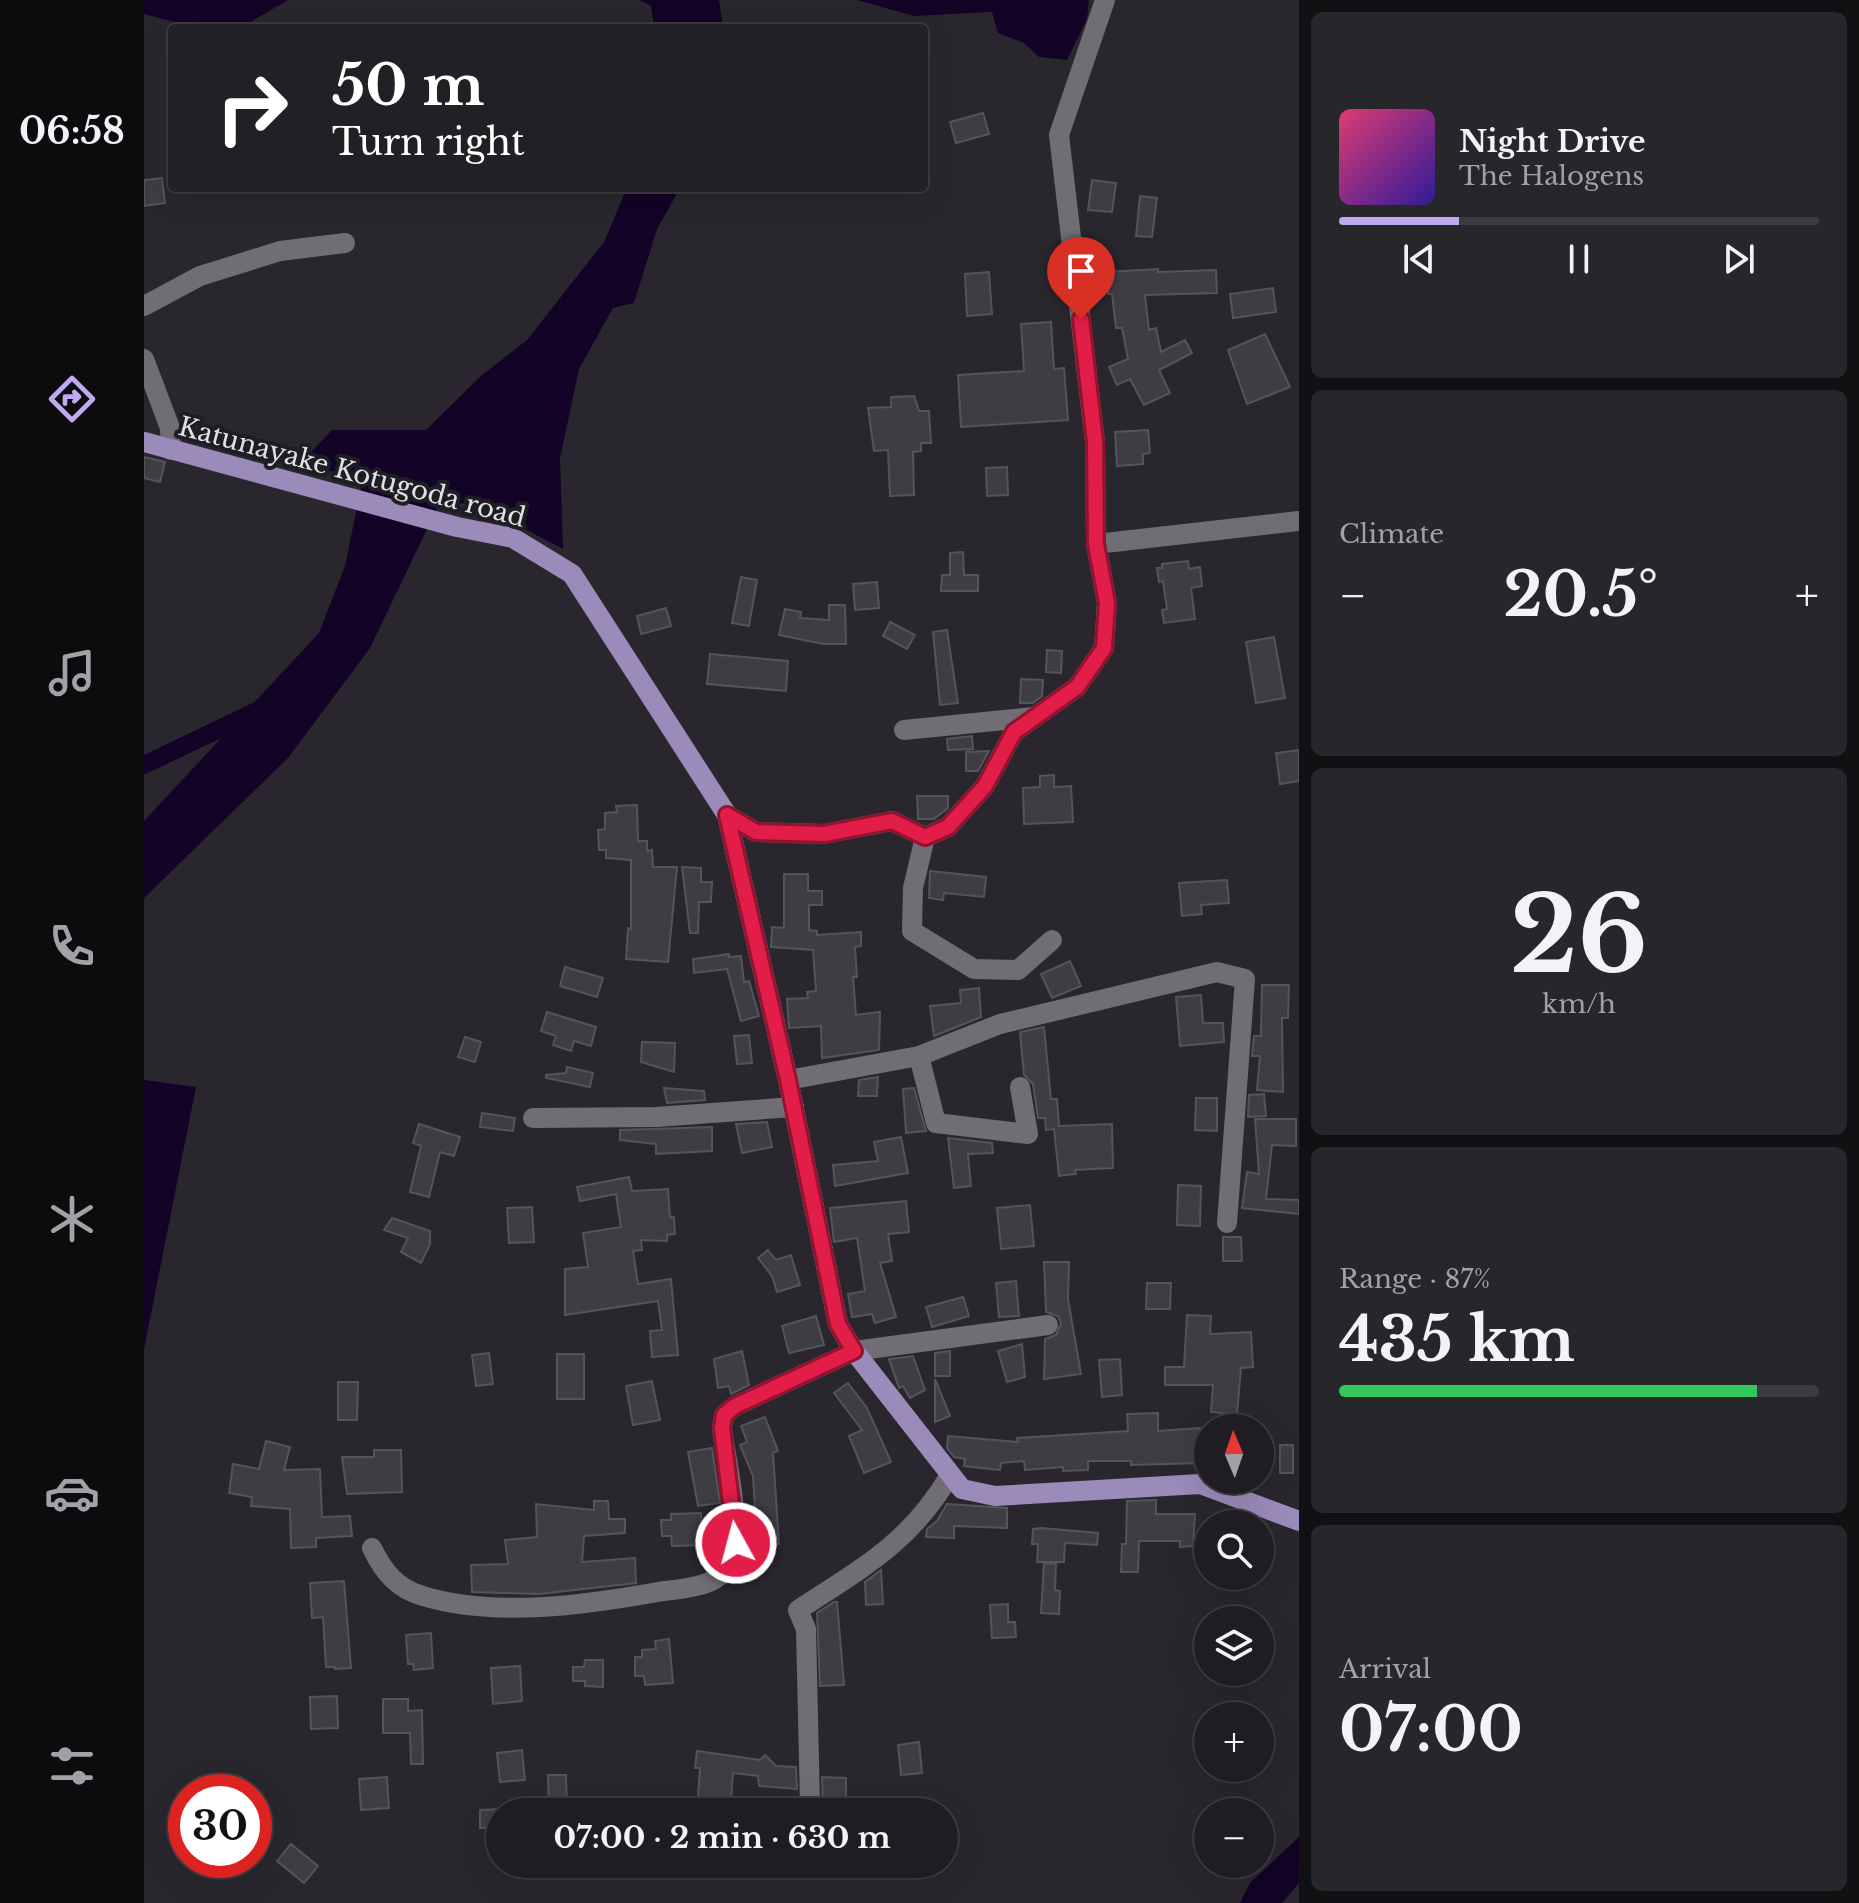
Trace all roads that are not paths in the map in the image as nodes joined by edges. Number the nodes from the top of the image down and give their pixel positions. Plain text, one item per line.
1 (1105, 0) edge
2 (345, 243) dead end
3 (144, 306) edge
4 (144, 359) edge
5 (144, 442) edge
6 (171, 450) junction
7 (1299, 521) edge
8 (1096, 544) junction
9 (1034, 717) junction
10 (904, 730) dead end
11 (727, 815) junction
12 (925, 837) junction
13 (1052, 940) dead end
14 (919, 1056) junction
15 (788, 1080) junction
16 (1020, 1087) dead end
17 (794, 1107) junction
18 (533, 1118) dead end
19 (1227, 1223) dead end
20 (1048, 1325) dead end
21 (854, 1351) junction
22 (950, 1475) junction
23 (1299, 1521) edge
24 (372, 1548) dead end
25 (810, 1798) edge

1 - 8 street
2 - 3 street
4 - 6 street
5 - 6 main road, Katunayake Kotugoda road
6 - 11 main road, Katunayake Kotugoda road
7 - 8 street
8 - 9 street
9 - 10 street
9 - 12 street
11 - 12 street
11 - 15 main road, Katunayake Kotugoda road
12 - 13 street
14 - 15 street
14 - 16 street
14 - 19 street
15 - 17 main road, Katunayake Kotugoda road
17 - 18 street
17 - 21 main road, Katunayake Kotugoda road
20 - 21 street
21 - 22 main road, Katunayake Kotugoda road
21 - 24 street
22 - 23 main road, Katunayake Kotugoda road
22 - 25 street

